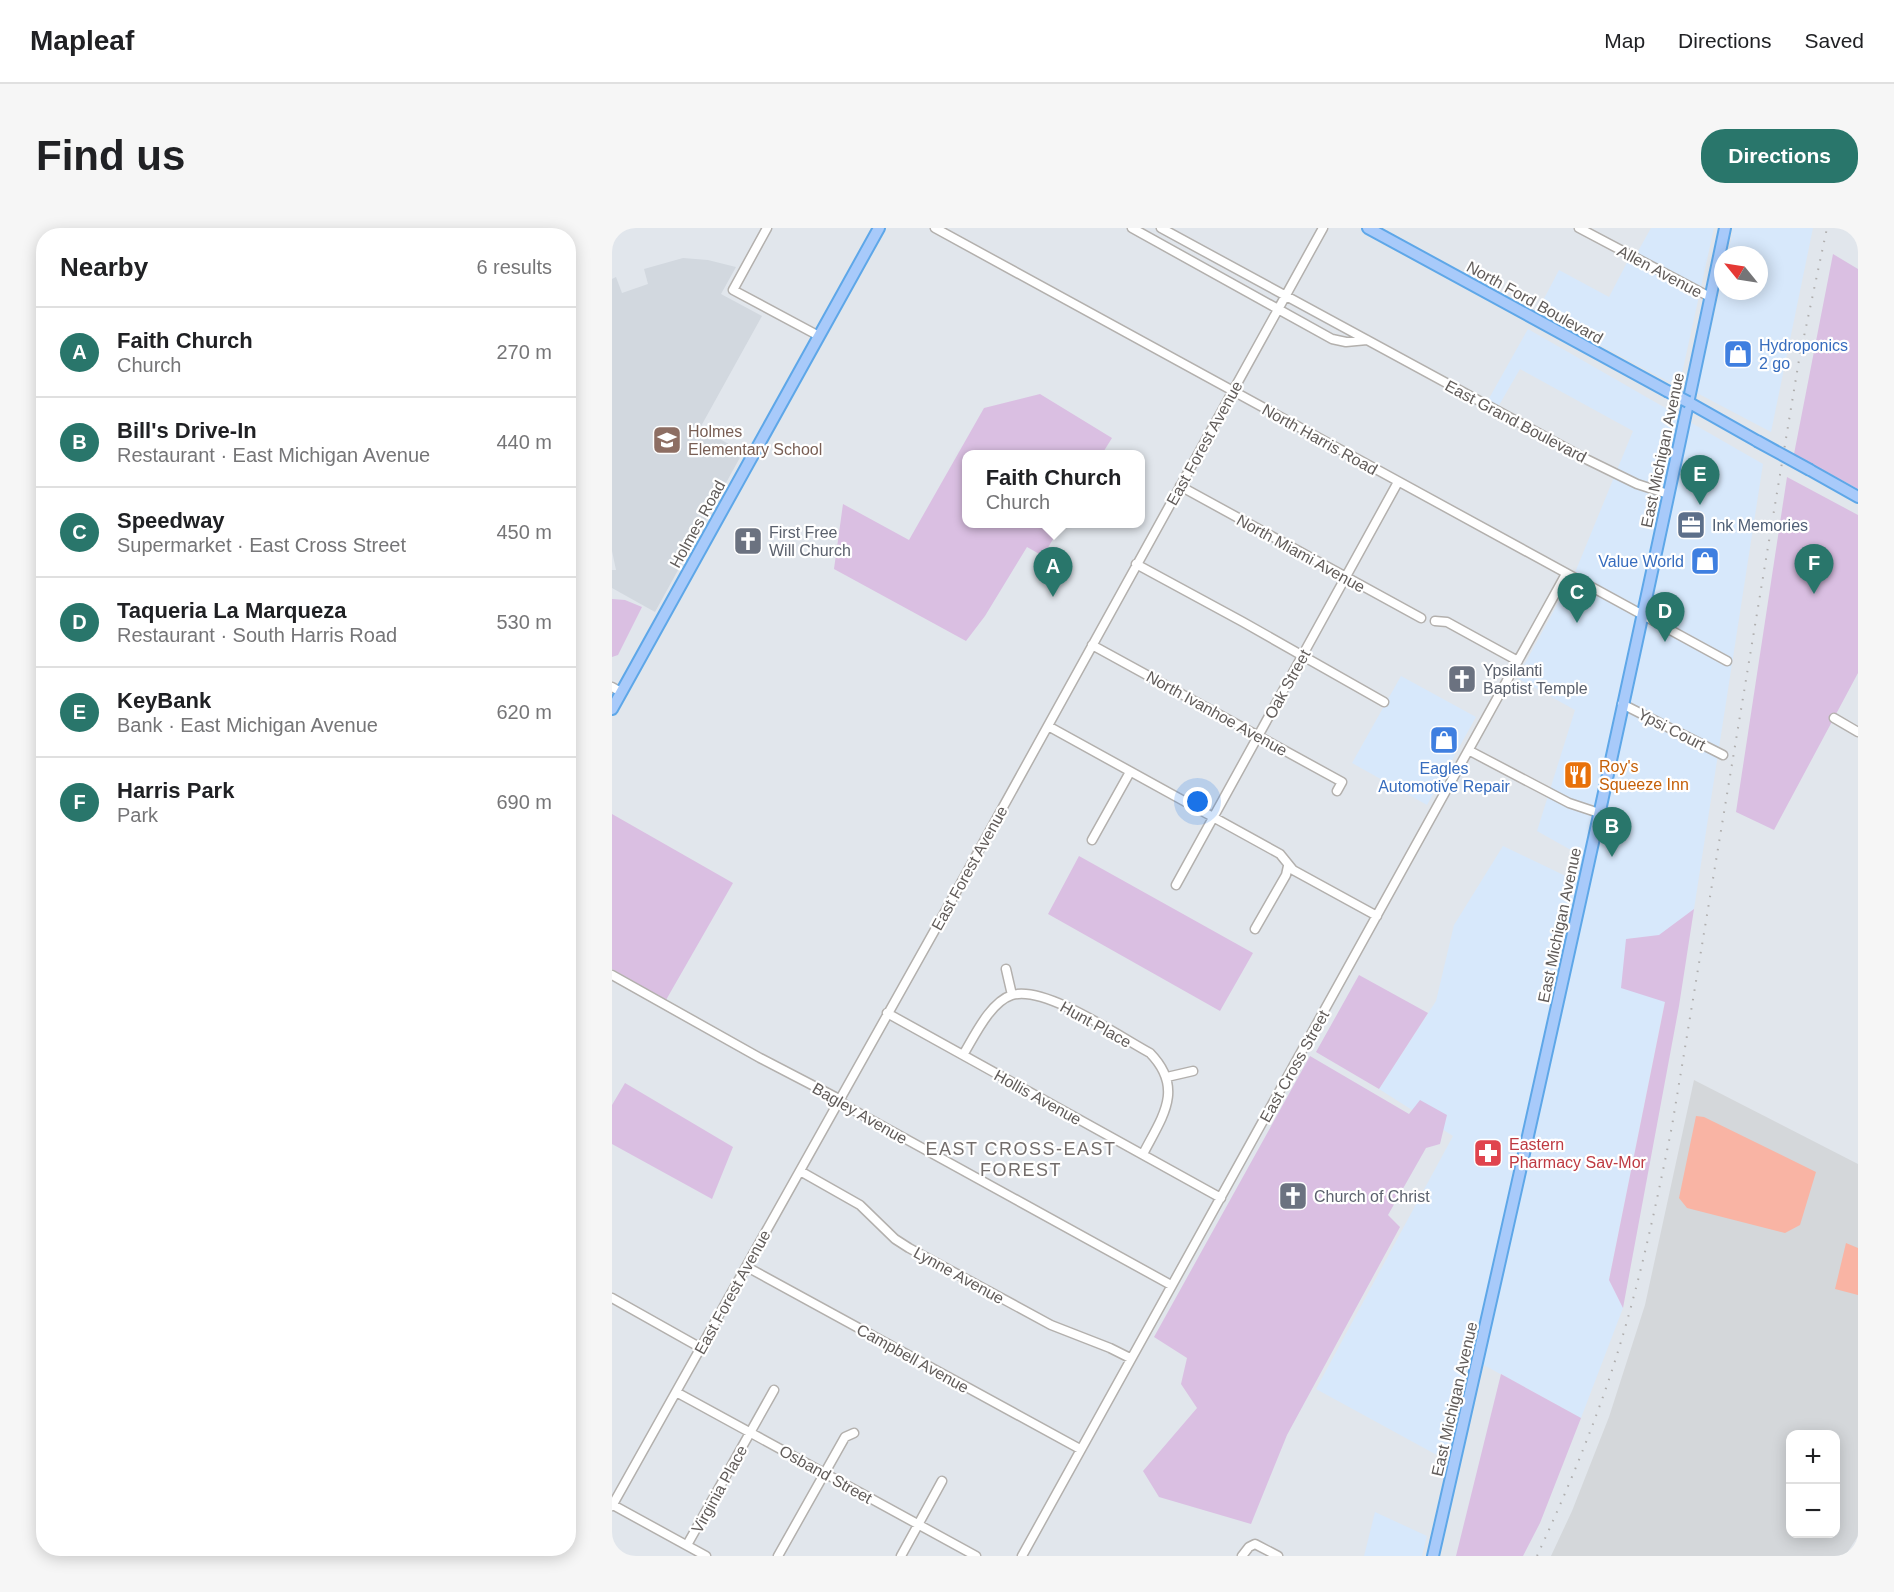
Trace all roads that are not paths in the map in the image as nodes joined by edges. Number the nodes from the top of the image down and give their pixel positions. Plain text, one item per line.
1 (767, 228) edge
2 (879, 228) edge
3 (935, 228) edge
4 (1132, 228) edge
5 (1161, 228) edge
6 (1323, 228) edge
7 (1368, 228) edge
8 (1579, 228) edge
9 (1725, 228) edge
10 (1286, 296) junction
11 (1710, 297) junction
12 (1278, 310) junction
13 (819, 336) junction
14 (1368, 340) junction
15 (1233, 391) junction
16 (1398, 482) junction
17 (1180, 486) junction
18 (1668, 494) junction
19 (1858, 497) edge
20 (1137, 564) junction
21 (1566, 574) junction
22 (1346, 577) junction
23 (1641, 615) junction
24 (1421, 618) dead end
25 (1435, 621) dead end
26 (1092, 645) junction
27 (1302, 656) junction
28 (1518, 660) junction
29 (1727, 662) dead end
30 (617, 689) edge
31 (1384, 702) dead end
32 (1622, 704) junction
33 (612, 709) edge
34 (1834, 718) dead end
35 (1048, 726) junction
36 (1858, 732) edge
37 (1258, 736) junction
38 (1470, 751) junction
39 (1722, 754) dead end
40 (1130, 772) junction
41 (1337, 791) dead end
42 (1599, 813) junction
43 (1213, 817) junction
44 (1092, 840) dead end
45 (1288, 866) junction
46 (1176, 885) dead end
47 (1377, 916) junction
48 (1255, 929) dead end
49 (1006, 969) dead end
50 (612, 975) edge
51 (1012, 995) junction
52 (887, 1013) junction
53 (963, 1055) junction
54 (1193, 1071) dead end
55 (1167, 1077) junction
56 (840, 1099) junction
57 (1143, 1154) junction
58 (800, 1171) junction
59 (1221, 1198) junction
60 (747, 1267) junction
61 (1171, 1285) junction
62 (612, 1298) edge
63 (701, 1348) junction
64 (1130, 1358) junction
65 (774, 1390) dead end
66 (676, 1392) junction
67 (750, 1433) junction
68 (854, 1433) dead end
69 (1080, 1449) junction
70 (824, 1473) junction
71 (942, 1481) dead end
72 (612, 1505) edge
73 (918, 1524) junction
74 (687, 1545) junction
75 (706, 1556) edge
76 (778, 1556) edge
77 (901, 1556) edge
78 (976, 1556) edge
79 (1022, 1556) edge
80 (1242, 1556) edge
81 (1278, 1556) edge
82 (1433, 1556) edge

1 - 13 street
2 - 13 main road, Holmes Road
3 - 15 street, North Harris Road
4 - 12 street, East Grand Boulevard
5 - 10 street, East Grand Boulevard
6 - 10 street, East Forest Avenue
7 - 19 main road, North Ford Boulevard, bridge
8 - 11 street, Allen Avenue
9 - 11 main road, East Michigan Avenue
10 - 12 street, East Forest Avenue
10 - 14 street, East Grand Boulevard
11 - 18 main road, East Michigan Avenue
12 - 14 street, East Grand Boulevard
12 - 15 street, East Forest Avenue
13 - 30 main road, Holmes Road
14 - 18 street, East Grand Boulevard
15 - 16 street, North Harris Road
15 - 17 street, East Forest Avenue
16 - 21 street, North Harris Road
16 - 22 street, Oak Street
17 - 20 street, East Forest Avenue
17 - 22 street, North Miami Avenue
18 - 23 main road, East Michigan Avenue
20 - 26 street, East Forest Avenue
20 - 27 street
21 - 23 street, North Harris Road
21 - 28 street, East Cross Street
22 - 24 street, North Miami Avenue
22 - 27 street, Oak Street
23 - 29 street, North Harris Road
23 - 32 main road, East Michigan Avenue
25 - 28 street
26 - 35 street, East Forest Avenue
26 - 37 street, North Ivanhoe Avenue
27 - 31 street
27 - 37 street, Oak Street
28 - 38 street, East Cross Street
30 - 33 main road, Holmes Road
32 - 39 street, Ypsi Court
32 - 42 main road, East Michigan Avenue
34 - 36 street
35 - 40 street
35 - 52 street, East Forest Avenue
37 - 41 street, North Ivanhoe Avenue
37 - 43 street, Oak Street
38 - 42 street
38 - 47 street, East Cross Street
40 - 43 street
40 - 44 street
42 - 82 main road, East Michigan Avenue
43 - 45 street
43 - 46 street, Oak Street
45 - 47 street
45 - 48 street
47 - 59 street, East Cross Street
49 - 51 street
50 - 56 street, Bagley Avenue
51 - 53 street
51 - 55 street, Hunt Place
52 - 53 street, Hollis Avenue
52 - 56 street, East Forest Avenue
53 - 57 street, Hollis Avenue
54 - 55 street
55 - 57 street
56 - 58 street, East Forest Avenue
56 - 61 street, Bagley Avenue
57 - 59 street, Hollis Avenue
58 - 60 street, East Forest Avenue
58 - 64 street, Lynne Avenue
59 - 61 street, East Cross Street
60 - 63 street, East Forest Avenue
60 - 69 street, Campbell Avenue
61 - 64 street, East Cross Street
62 - 63 street
63 - 66 street, East Forest Avenue
64 - 69 street, East Cross Street
65 - 67 street, Virginia Place
66 - 67 street, Osband Street
66 - 72 street, East Forest Avenue
67 - 70 street, Osband Street
67 - 74 street, Virginia Place
68 - 70 street
69 - 79 street, East Cross Street
70 - 73 street, Osband Street
70 - 76 street
71 - 73 street
72 - 74 street
73 - 77 street
73 - 78 street, Osband Street
74 - 75 street
80 - 81 street

